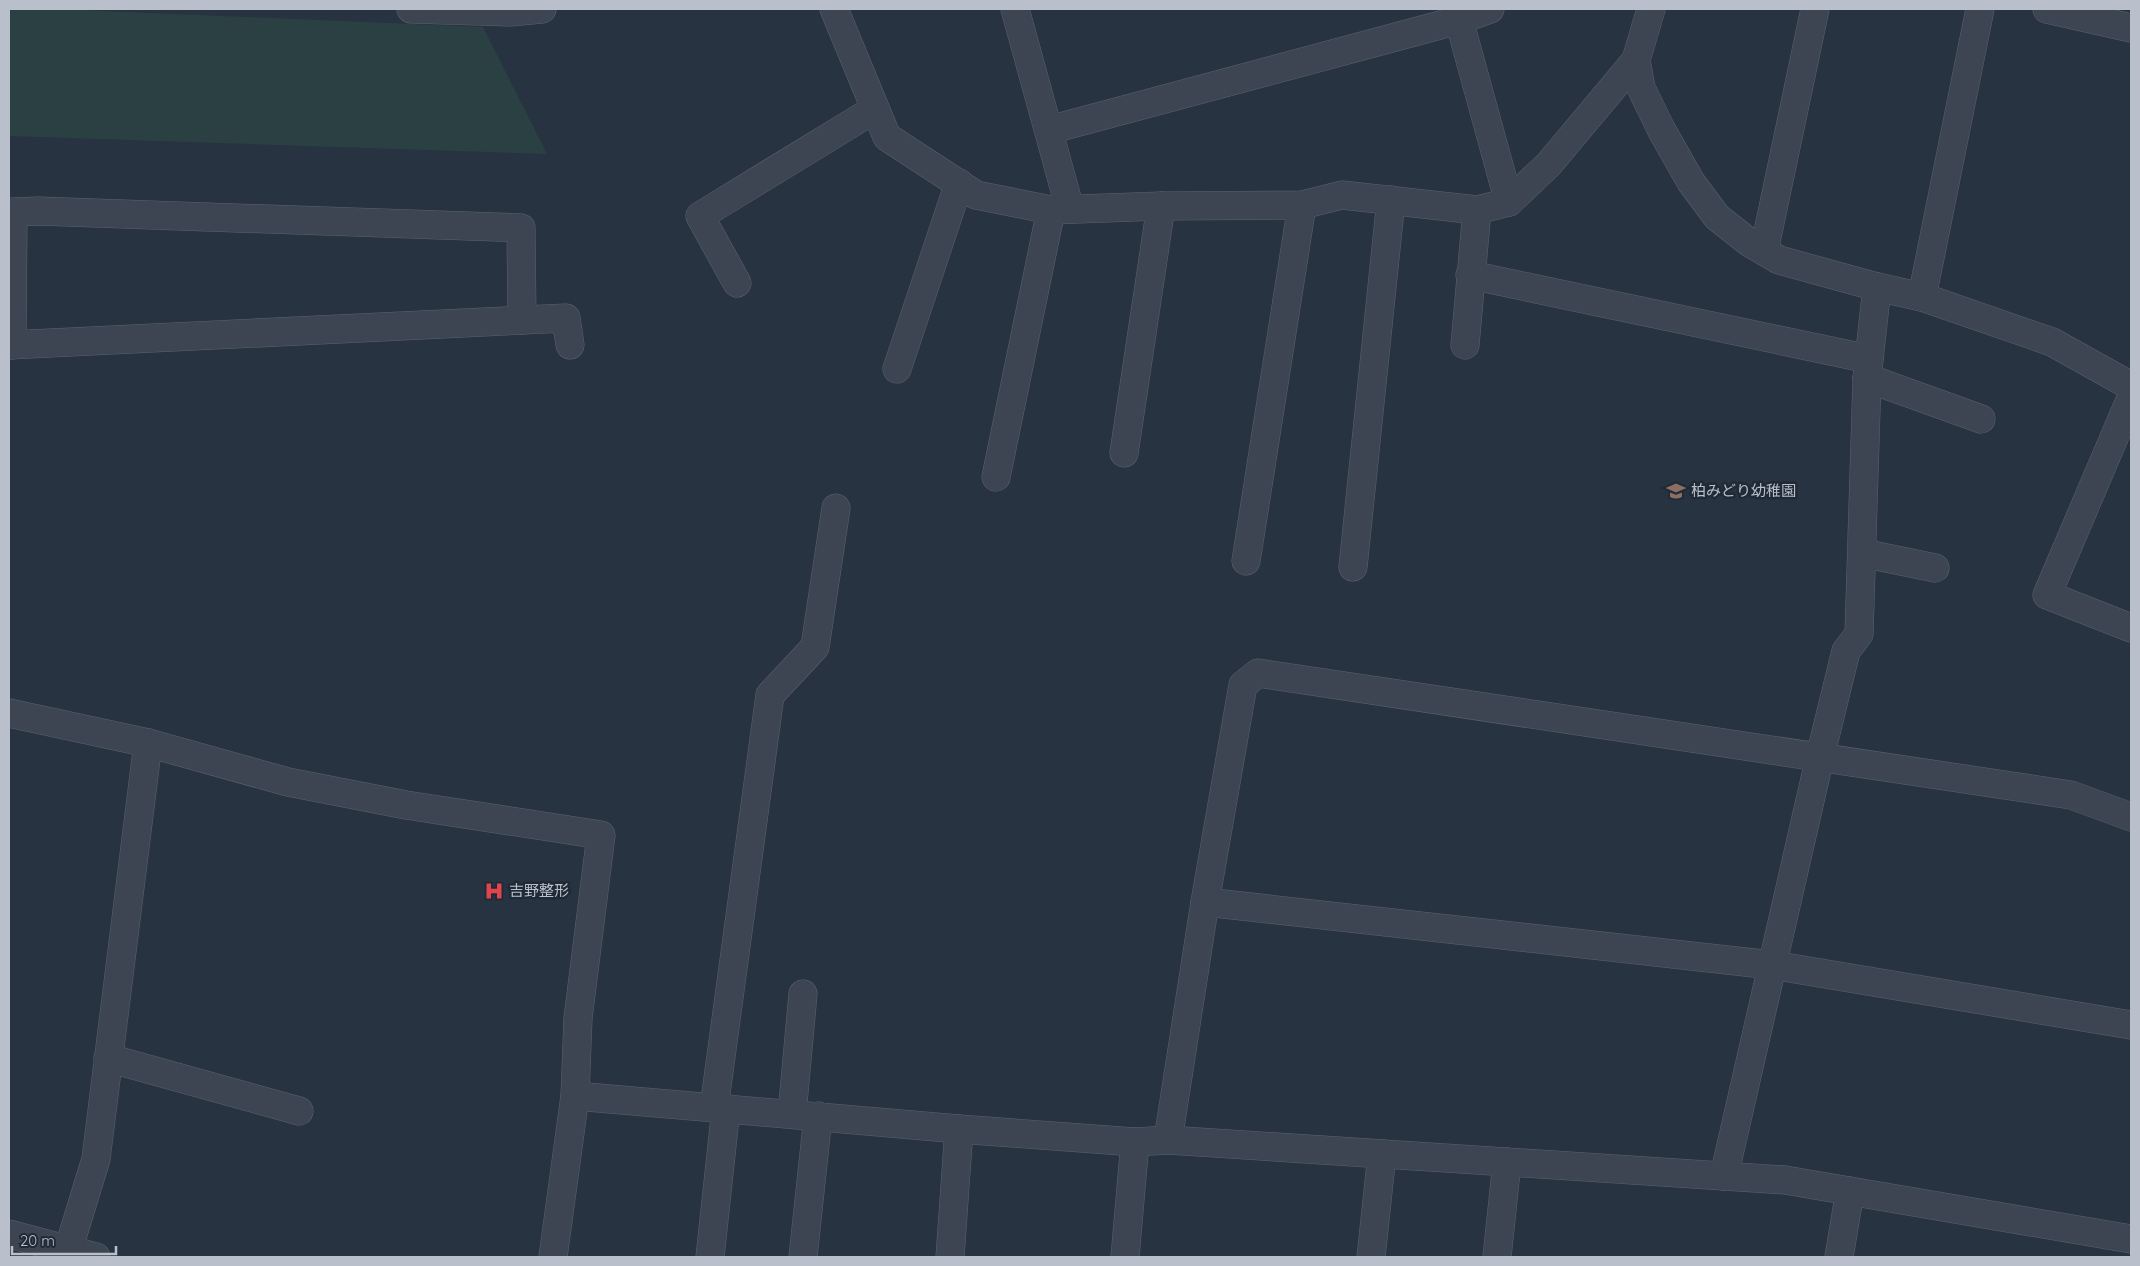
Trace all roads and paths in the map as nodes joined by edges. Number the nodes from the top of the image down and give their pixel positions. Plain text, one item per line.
1 (411, 9) edge
2 (542, 9) edge
3 (834, 9) edge
4 (1015, 9) edge
5 (1490, 9) edge
6 (1651, 9) edge
7 (1815, 9) edge
8 (1980, 9) edge
9 (2047, 9) edge
10 (510, 10) edge
11 (1458, 14) edge
12 (2131, 28) edge
13 (1636, 60) junction
14 (875, 109) junction
15 (1049, 130) junction
16 (959, 183) junction
17 (1391, 200) junction
18 (1509, 202) junction
19 (1302, 205) junction
20 (1161, 206) junction
21 (1061, 209) junction
22 (1476, 210) junction
23 (1764, 251) junction
24 (1470, 275) junction
25 (737, 283) dead end
26 (1877, 287) junction
27 (1922, 296) junction
28 (522, 320) junction
29 (10, 345) edge
30 (570, 345) dead end
31 (1465, 345) dead end
32 (897, 369) dead end
33 (1868, 369) junction
34 (2131, 386) edge
35 (2131, 398) edge
36 (1980, 419) dead end
37 (1124, 454) dead end
38 (996, 477) dead end
39 (836, 508) dead end
40 (1862, 553) junction
41 (1246, 560) dead end
42 (1353, 567) dead end
43 (1935, 568) dead end
44 (2131, 628) edge
45 (9, 713) edge
46 (148, 743) junction
47 (1820, 757) junction
48 (2131, 817) edge
49 (1205, 902) junction
50 (1772, 965) junction
51 (803, 994) dead end
52 (2131, 1025) edge
53 (108, 1058) junction
54 (574, 1096) junction
55 (720, 1108) junction
56 (299, 1111) dead end
57 (792, 1114) junction
58 (818, 1116) junction
59 (959, 1129) junction
60 (1168, 1140) junction
61 (1135, 1142) junction
62 (1382, 1154) junction
63 (1507, 1162) junction
64 (1724, 1176) junction
65 (1850, 1191) junction
66 (9, 1234) edge
67 (2131, 1239) edge
68 (67, 1254) edge
69 (96, 1257) edge
70 (553, 1257) edge
71 (710, 1257) edge
72 (803, 1257) edge
73 (950, 1257) edge
74 (1125, 1257) edge
75 (1372, 1257) edge
76 (1497, 1257) edge
77 (1839, 1257) edge

1 - 10 street
2 - 10 street
3 - 14 street
4 - 15 street
5 - 11 street
6 - 13 street
7 - 23 street
8 - 27 street
9 - 12 street
11 - 15 street
11 - 18 street
13 - 18 street
13 - 23 street
14 - 16 street
14 - 25 street
15 - 21 street
16 - 21 street
16 - 32 street
17 - 19 street
17 - 22 street
17 - 42 street
18 - 22 street
19 - 20 street
19 - 41 street
20 - 21 street
20 - 37 street
21 - 38 street
22 - 24 street
23 - 26 street
24 - 31 street
24 - 33 street
26 - 27 street
26 - 33 street
27 - 34 street
28 - 29 street
28 - 29 street
28 - 30 street
33 - 36 street
33 - 40 street
35 - 44 street
39 - 55 street
40 - 43 street
40 - 47 street
45 - 46 street
46 - 53 street
46 - 54 street
47 - 48 street
47 - 49 street
47 - 50 street
49 - 50 street
49 - 60 street
50 - 52 street
50 - 64 street
51 - 57 street
53 - 56 street
53 - 68 street
54 - 55 street
54 - 70 street
55 - 57 street
55 - 71 street
57 - 58 street
58 - 59 street
58 - 72 street
59 - 61 street
59 - 73 street
60 - 61 street
60 - 62 street
61 - 74 street
62 - 63 street
62 - 75 street
63 - 64 street
63 - 76 street
64 - 65 street
65 - 67 street
65 - 77 street
66 - 68 street
68 - 69 street

